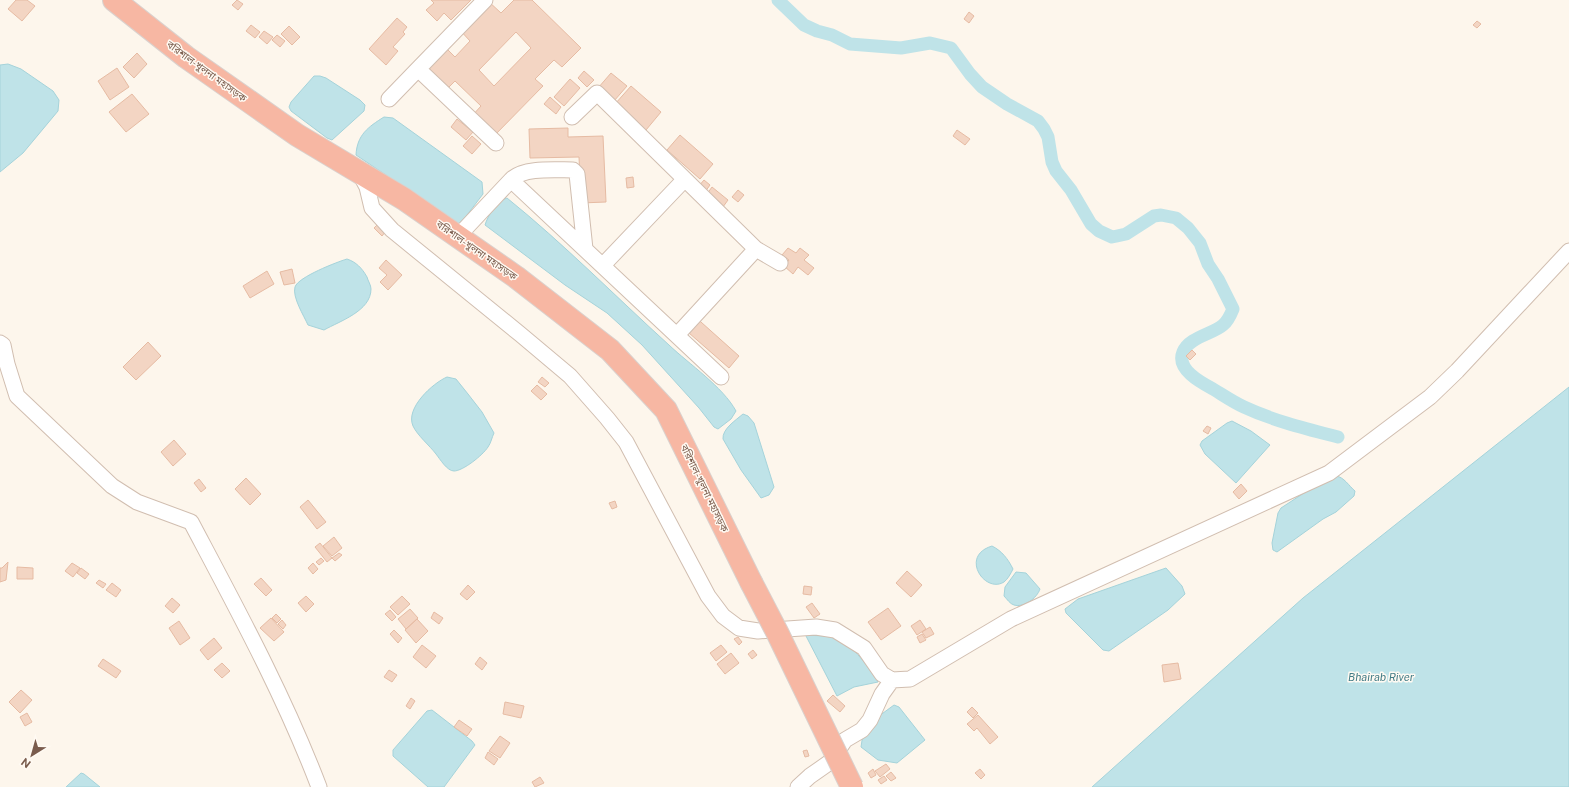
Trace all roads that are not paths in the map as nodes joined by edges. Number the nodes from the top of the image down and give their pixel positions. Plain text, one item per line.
1 (114, 0) edge
2 (485, 0) edge
3 (418, 69) junction
4 (389, 99) dead end
5 (572, 117) dead end
6 (496, 143) dead end
7 (358, 172) junction
8 (511, 180) junction
9 (684, 180) junction
10 (464, 231) dead end
11 (585, 249) junction
12 (756, 250) junction
13 (1569, 251) edge
14 (606, 262) dead end
15 (780, 263) dead end
16 (677, 335) junction
17 (0, 343) edge
18 (721, 376) dead end
19 (892, 680) junction
20 (319, 787) edge
21 (798, 787) edge
22 (852, 787) edge

1 - 7 highway, বরিশাল-খুলনা মহাসড়ক
2 - 3 street
3 - 4 street
3 - 6 street
5 - 9 street
7 - 19 street
7 - 22 highway, বরিশাল-খুলনা মহাসড়ক, bridge
8 - 10 street
8 - 11 street
8 - 11 street
9 - 12 street
9 - 14 street
11 - 16 street
12 - 15 street
12 - 16 street
13 - 19 street
16 - 18 street
17 - 20 street
19 - 21 street

